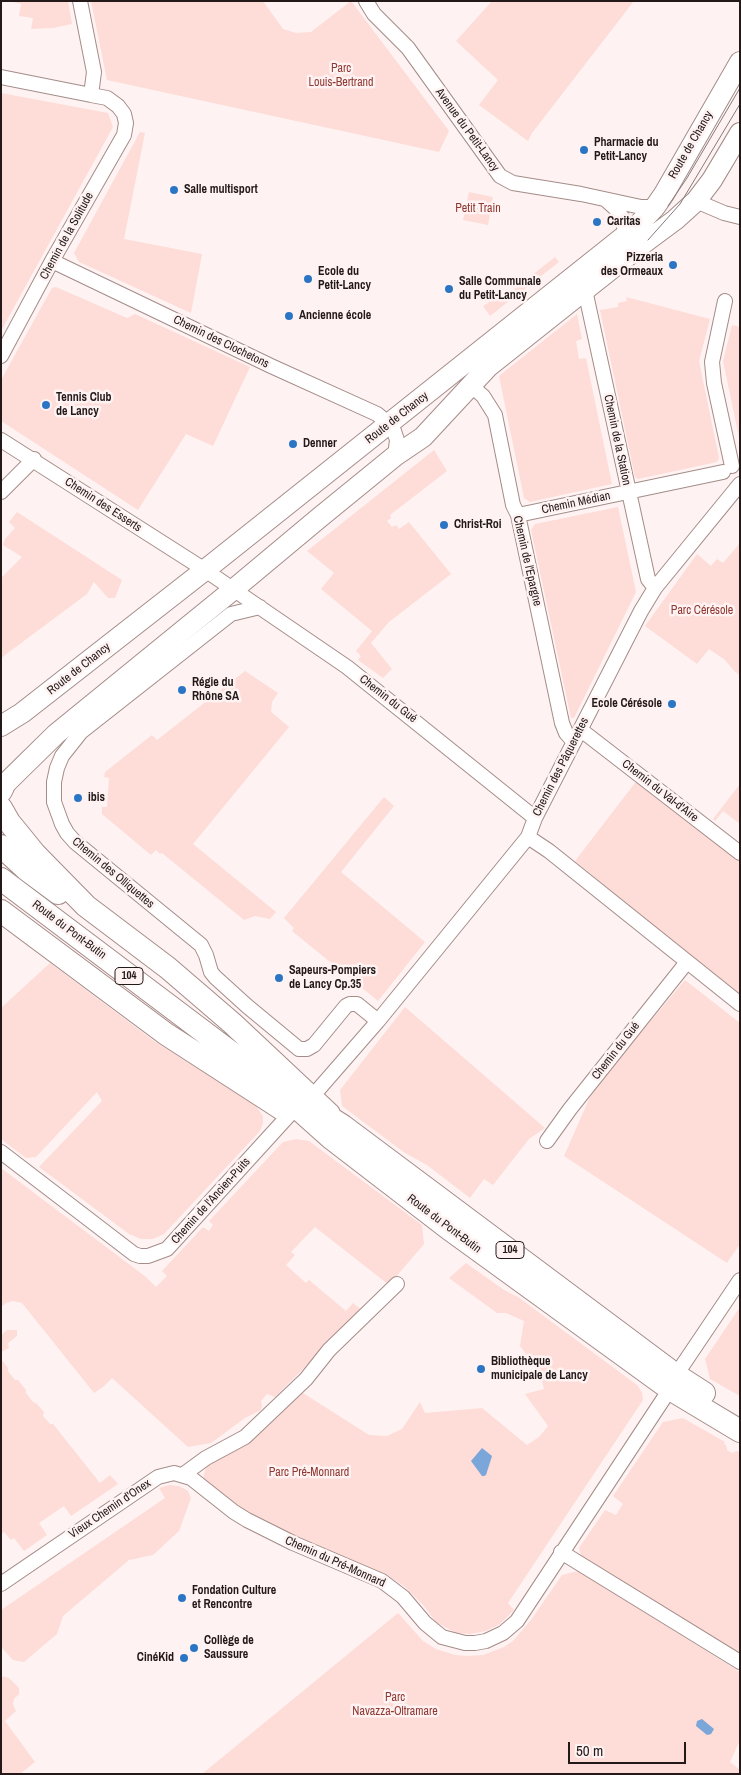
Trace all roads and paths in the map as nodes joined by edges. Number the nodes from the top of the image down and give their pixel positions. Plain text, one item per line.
1 (80, 1) edge
2 (366, 1) edge
3 (740, 62) edge
4 (1, 77) edge
5 (92, 95) junction
6 (740, 133) edge
7 (606, 200) junction
8 (696, 201) junction
9 (655, 207) junction
10 (740, 217) edge
11 (626, 236) junction
12 (52, 261) junction
13 (585, 290) junction
14 (725, 301) dead end
15 (1, 356) edge
16 (470, 385) junction
17 (389, 424) junction
18 (1, 440) edge
19 (395, 456) junction
20 (34, 459) junction
21 (731, 469) edge
22 (736, 487) edge
23 (1, 492) edge
24 (628, 492) junction
25 (518, 515) junction
26 (205, 570) junction
27 (655, 588) junction
28 (234, 590) junction
29 (260, 607) junction
30 (1, 726) edge
31 (578, 736) junction
32 (2, 794) edge
33 (535, 818) junction
34 (528, 837) junction
35 (1, 846) edge
36 (740, 853) edge
37 (1, 879) edge
38 (86, 906) junction
39 (1, 911) edge
40 (687, 962) junction
41 (740, 1004) edge
42 (378, 1021) junction
43 (311, 1098) junction
44 (290, 1114) junction
45 (337, 1132) junction
46 (547, 1141) dead end
47 (1, 1152) edge
48 (740, 1280) edge
49 (397, 1284) dead end
50 (673, 1382) junction
51 (740, 1414) edge
52 (740, 1431) edge
53 (184, 1474) junction
54 (561, 1552) junction
55 (1, 1584) edge
56 (740, 1662) edge

1 - 5 street
2 - 7 street, Avenue du Petit-Lancy
3 - 9 main road, Route de Chancy
4 - 5 street
5 - 12 street, Chemin de la Solitude
6 - 8 main road
7 - 9 street, Avenue du Petit-Lancy
7 - 11 street
8 - 10 street
8 - 13 main road, Route de Chancy
9 - 11 main road, Route de Chancy
11 - 17 main road, Route de Chancy
12 - 15 street, Chemin de la Solitude
12 - 17 street, Chemin des Clochetons
13 - 16 main road, Route de Chancy
13 - 24 street, Chemin de la Station
14 - 21 street, Chemin des Pâquerettes
16 - 19 main road, Route de Chancy
16 - 25 street, Chemin de l'Epargne
17 - 19 street
17 - 26 main road, Route de Chancy
18 - 20 street, Chemin des Esserts
19 - 28 main road, Route de Chancy
20 - 23 street
20 - 26 street, Chemin des Esserts
21 - 22 street, Chemin des Pâquerettes
21 - 24 street, Chemin Médian
22 - 27 street, Chemin des Pâquerettes
24 - 25 street, Chemin Médian
24 - 27 street, Chemin de la Station
25 - 31 street, Chemin de l'Epargne
26 - 28 street, Chemin des Esserts
26 - 30 main road, Route de Chancy
27 - 31 street, Chemin des Pâquerettes
28 - 29 street, Chemin du Gué
28 - 32 main road, Route de Chancy
29 - 33 street, Chemin du Gué
29 - 42 street, Chemin des Olliquettes
31 - 33 street, Chemin des Pâquerettes
31 - 36 street, Chemin du Val-d'Aire
32 - 38 main road
33 - 34 street, Chemin des Pâquerettes
34 - 40 street
34 - 42 street, Chemin des Pâquerettes
35 - 38 main road
37 - 45 main road, Route du Pont-Butin / 104
38 - 43 main road
39 - 44 main road
40 - 41 street
40 - 46 street, Chemin du Gué
42 - 43 street, Chemin des Pâquerettes
43 - 45 main road
44 - 45 main road
44 - 47 street, Chemin de l'Ancien-Puits
45 - 50 main road, Route du Pont-Butin / 104
48 - 50 street, Chemin du Pré-Monnard
49 - 53 street
50 - 51 main road, Route du Pont-Butin / 104
50 - 52 main road, Route du Pont-Butin / 104
50 - 54 street, Chemin du Pré-Monnard
53 - 54 street, Chemin du Pré-Monnard
53 - 55 street, Vieux Chemin d'Onex
54 - 56 street

